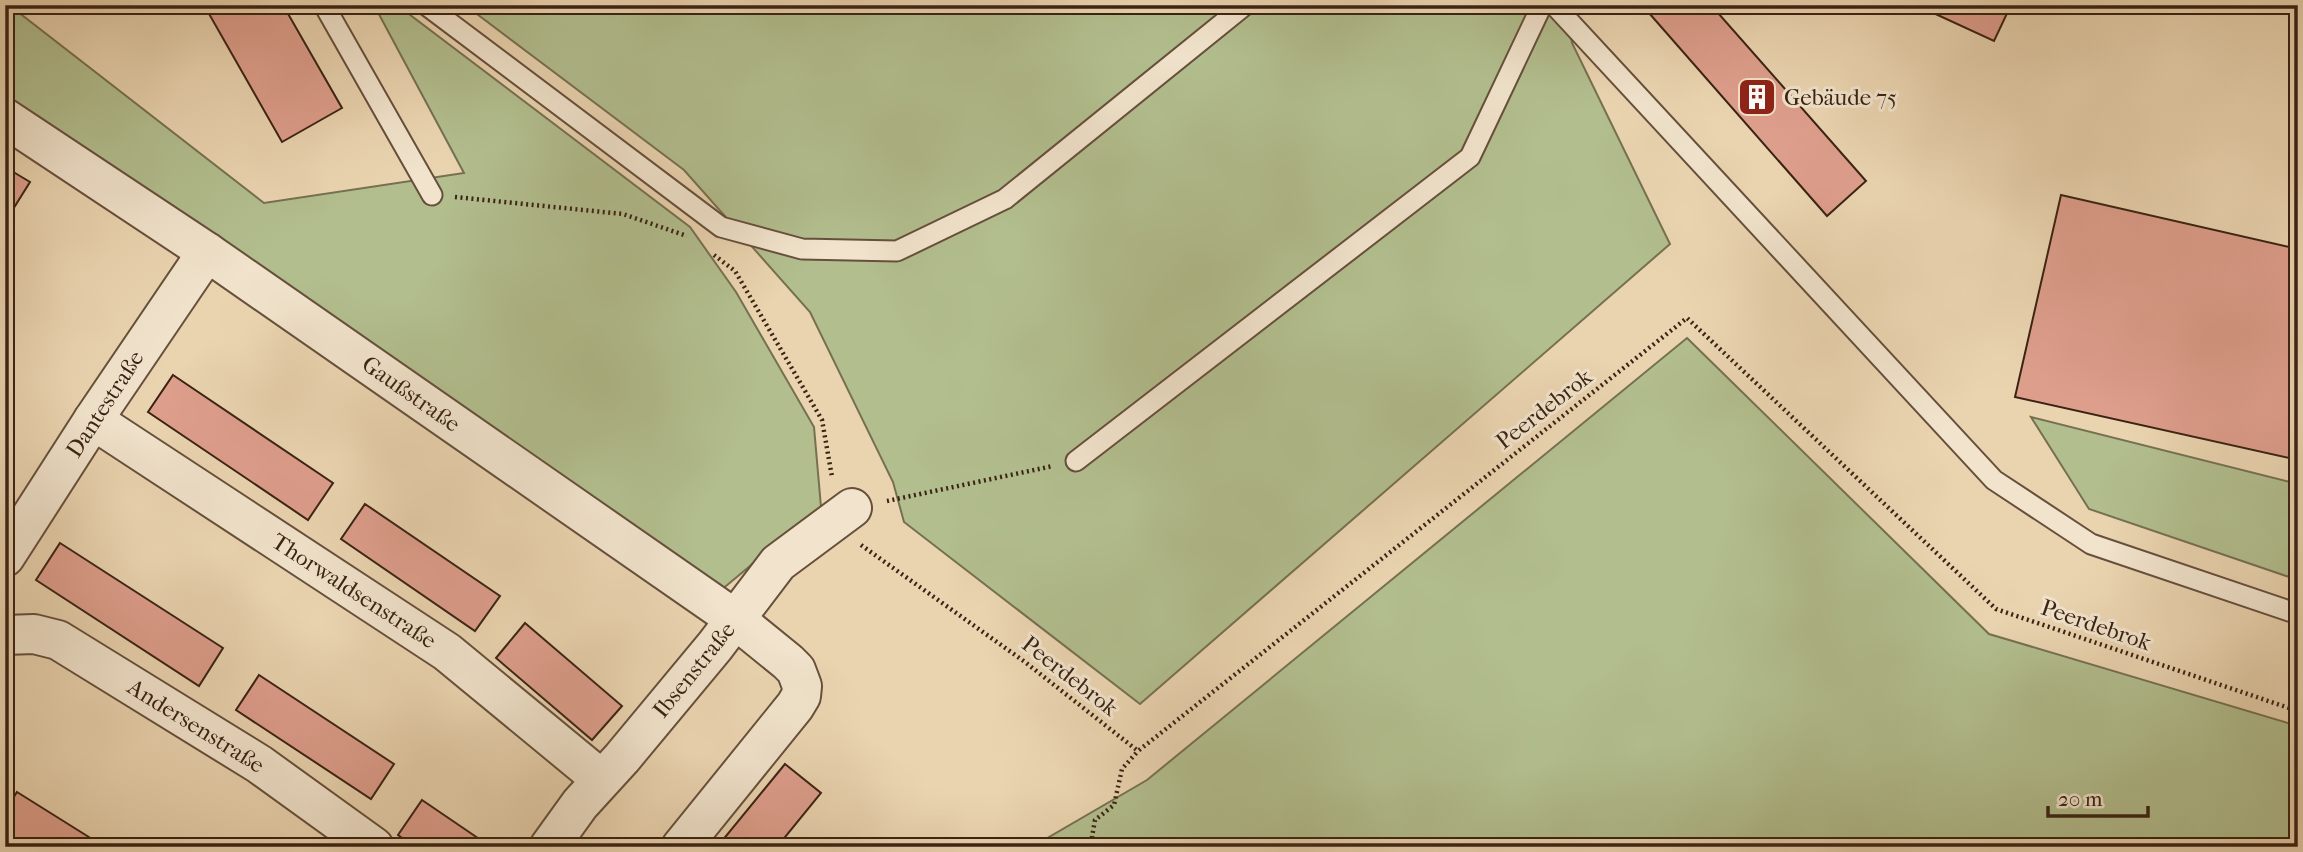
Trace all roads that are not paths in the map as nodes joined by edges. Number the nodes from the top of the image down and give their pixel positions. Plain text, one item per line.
1 (324, 5) edge
2 (426, 5) edge
3 (1245, 5) edge
4 (1542, 5) edge
5 (1554, 5) edge
6 (5, 118) edge
7 (432, 195) road end
8 (207, 252) junction
9 (93, 420) junction
10 (1076, 461) road end
11 (842, 516) road end
12 (5, 556) edge
13 (2298, 614) edge
14 (735, 620) junction
15 (5, 635) edge
16 (601, 779) junction
17 (374, 847) edge
18 (549, 847) edge
19 (681, 847) edge

1 - 7 lane
2 - 3 lane
4 - 10 lane
5 - 13 lane
6 - 8 street, Gaußstraße
8 - 9 street, Dantestraße
8 - 14 street, Gaußstraße
9 - 12 street, Dantestraße
9 - 16 street, Thorwaldsenstraße
11 - 14 street, Ibsenstraße
14 - 16 street, Ibsenstraße
14 - 19 street, Gaußstraße
15 - 17 street, Andersenstraße
16 - 18 street, Ibsenstraße

